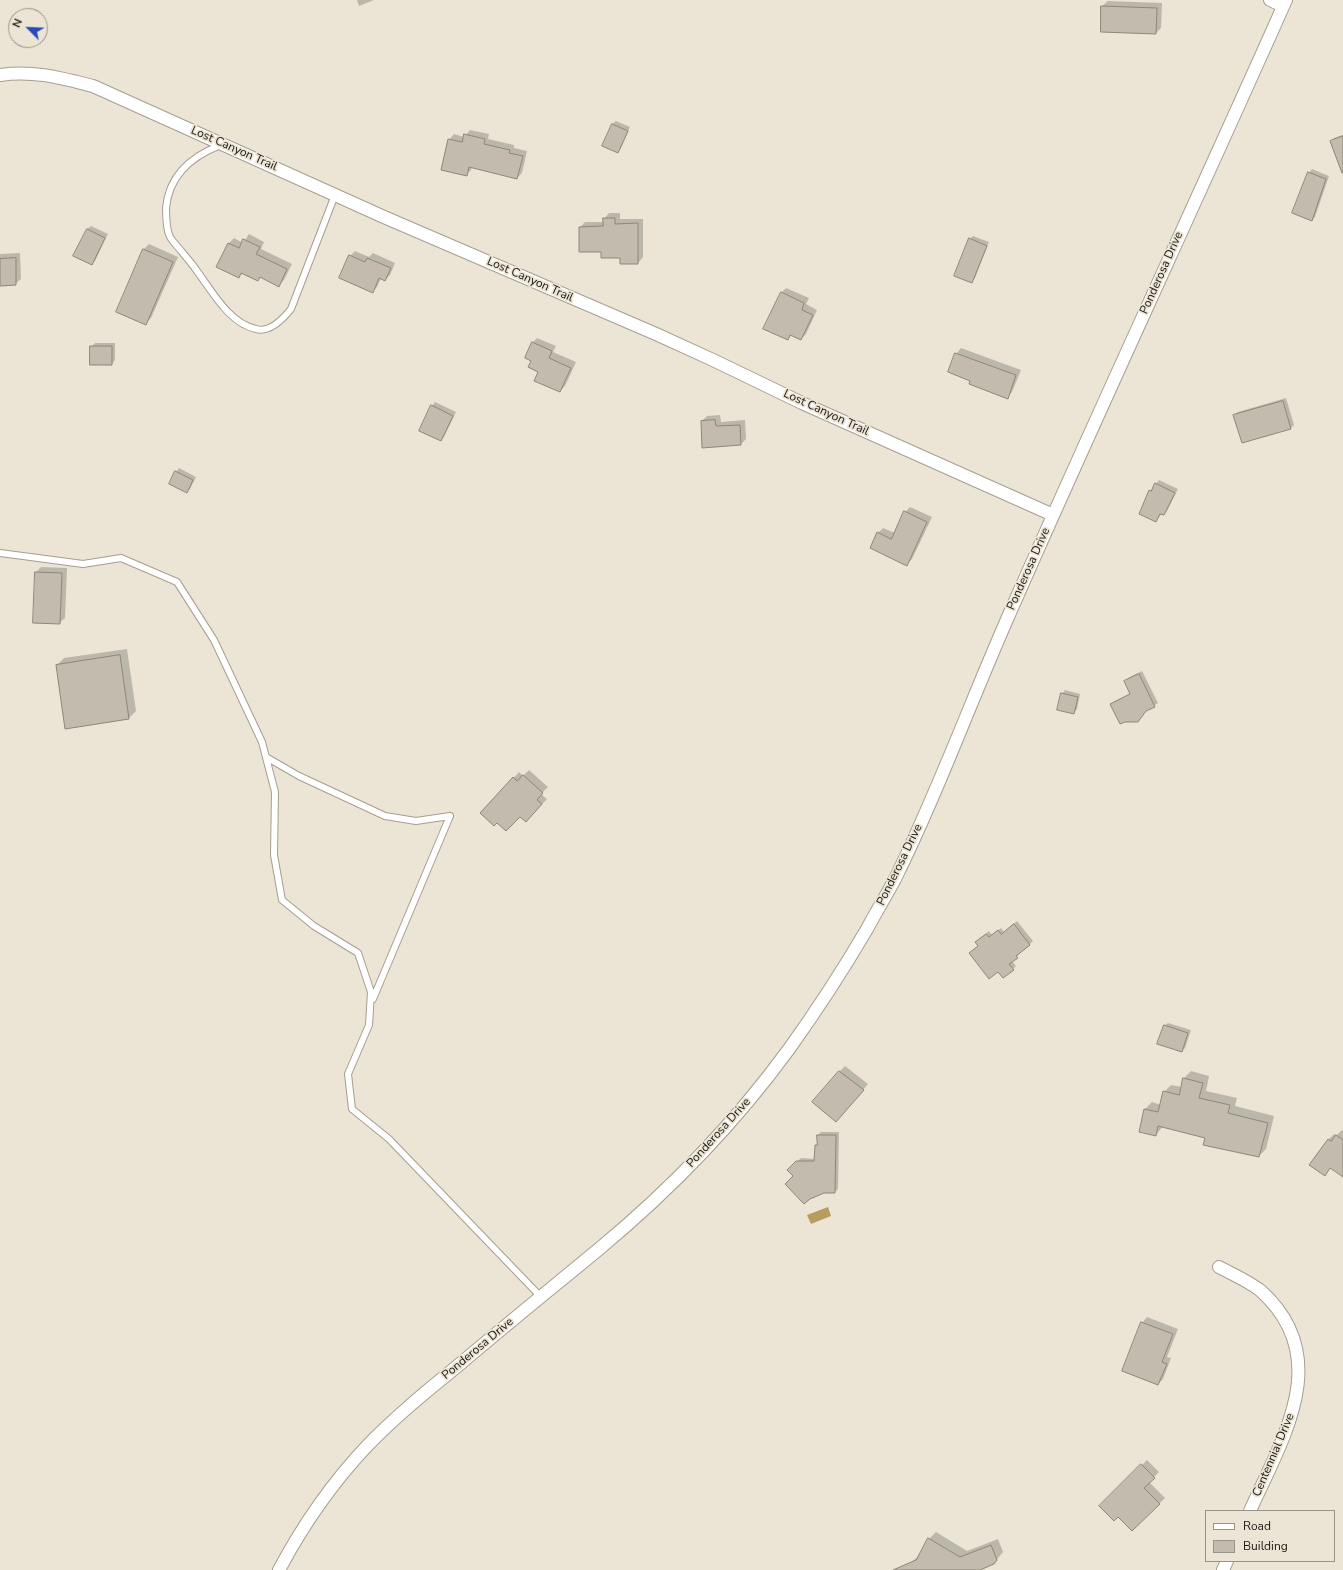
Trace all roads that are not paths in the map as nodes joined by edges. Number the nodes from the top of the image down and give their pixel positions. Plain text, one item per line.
1 (1270, 0) edge
2 (1285, 3) edge
3 (0, 75) edge
4 (224, 144) junction
5 (335, 194) junction
6 (1053, 515) junction
7 (0, 553) edge
8 (266, 757) junction
9 (370, 1004) junction
10 (1219, 1267) dead end
11 (541, 1297) junction
12 (1250, 1510) edge
13 (279, 1570) edge

1 - 2 street
2 - 6 street, Ponderosa Drive
3 - 4 street, Lost Canyon Trail
4 - 5 street, Lost Canyon Trail
4 - 5 lane
5 - 6 street, Lost Canyon Trail
6 - 11 street, Ponderosa Drive
7 - 8 lane
8 - 9 lane
8 - 9 lane
9 - 11 lane
10 - 12 street, Centennial Drive
11 - 13 street, Ponderosa Drive

